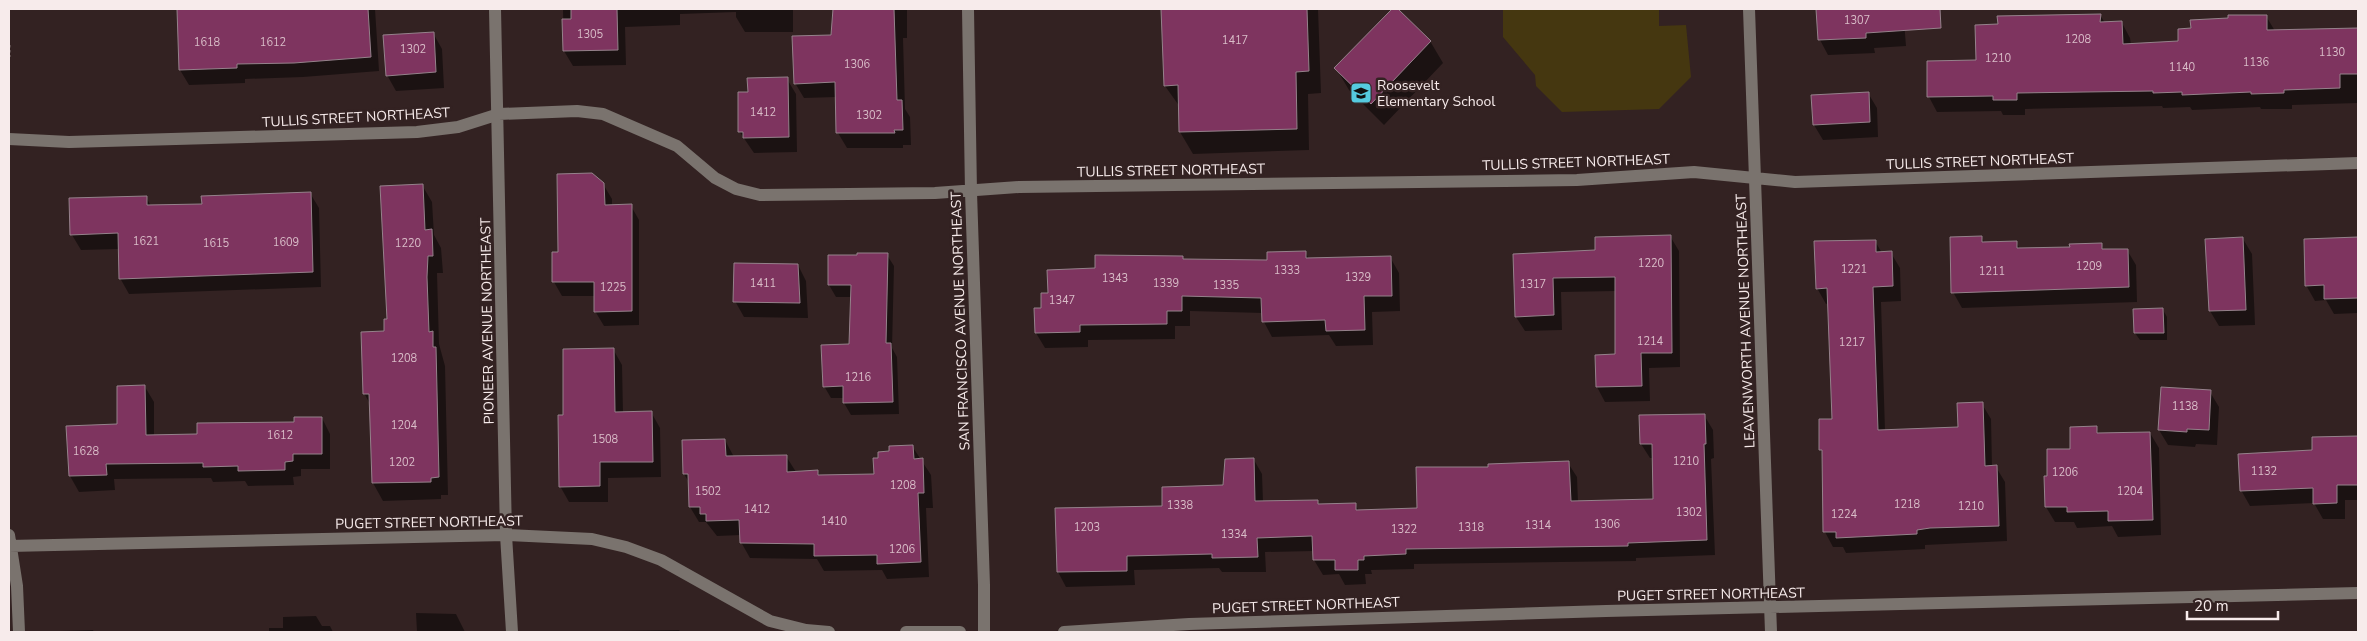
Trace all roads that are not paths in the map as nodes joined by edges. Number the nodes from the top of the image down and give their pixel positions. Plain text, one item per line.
1 (495, 9) edge
2 (968, 9) edge
3 (1749, 9) edge
4 (499, 114) junction
5 (9, 139) edge
6 (2358, 163) edge
7 (1753, 179) junction
8 (971, 192) junction
9 (506, 535) junction
10 (9, 542) edge
11 (2358, 593) edge
12 (1770, 608) junction
13 (19, 632) edge
14 (512, 632) edge
15 (829, 632) edge
16 (906, 632) edge
17 (960, 632) edge
18 (984, 632) edge
19 (1064, 632) edge
20 (1771, 632) edge

1 - 4 street, PIONEER AVENUE NORTHEAST
2 - 8 street, SAN FRANCISCO AVENUE NORTHEAST
3 - 7 street, LEAVENWORTH AVENUE NORTHEAST
4 - 5 street, TULLIS STREET NORTHEAST
4 - 8 street, TULLIS STREET NORTHEAST
4 - 9 street, PIONEER AVENUE NORTHEAST
6 - 7 street, TULLIS STREET NORTHEAST
7 - 8 street, TULLIS STREET NORTHEAST
7 - 12 street, LEAVENWORTH AVENUE NORTHEAST
8 - 18 street, SAN FRANCISCO AVENUE NORTHEAST
9 - 10 street, PUGET STREET NORTHEAST
9 - 14 street, PIONEER AVENUE NORTHEAST
9 - 15 street, PUGET STREET NORTHEAST
10 - 13 street
11 - 12 street, PUGET STREET NORTHEAST
12 - 19 street, PUGET STREET NORTHEAST
12 - 20 street, LEAVENWORTH AVENUE NORTHEAST
16 - 17 street

